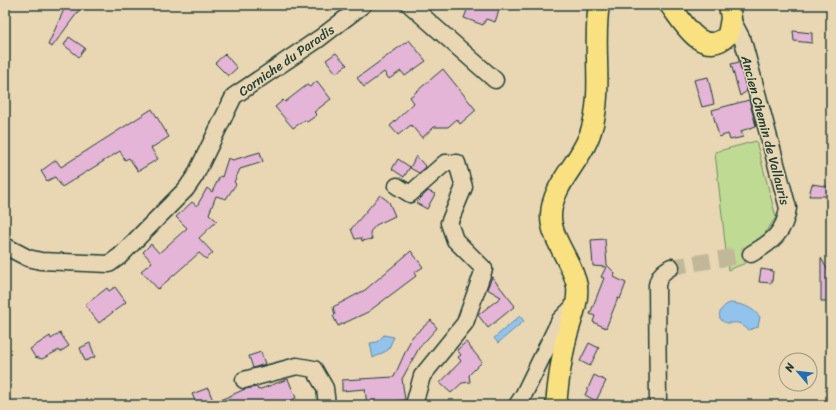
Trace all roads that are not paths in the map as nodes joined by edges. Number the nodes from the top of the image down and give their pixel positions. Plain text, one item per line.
1 (363, 5) edge
2 (410, 5) edge
3 (599, 5) edge
4 (670, 5) edge
5 (730, 11) edge
6 (495, 80) dead end
7 (397, 186) dead end
8 (5, 246) edge
9 (752, 254) tunnel mouth
10 (671, 267) tunnel mouth
11 (576, 304) junction
12 (244, 380) dead end
13 (327, 405) edge
14 (414, 405) edge
15 (517, 405) edge
16 (556, 405) edge
17 (658, 405) edge

1 - 8 street, Corniche du Paradis
2 - 6 street
3 - 11 main road
4 - 5 main road
5 - 9 street, Ancien Chemin de Vallauris
7 - 14 street
10 - 17 street
11 - 15 street
11 - 16 main road
12 - 13 street

